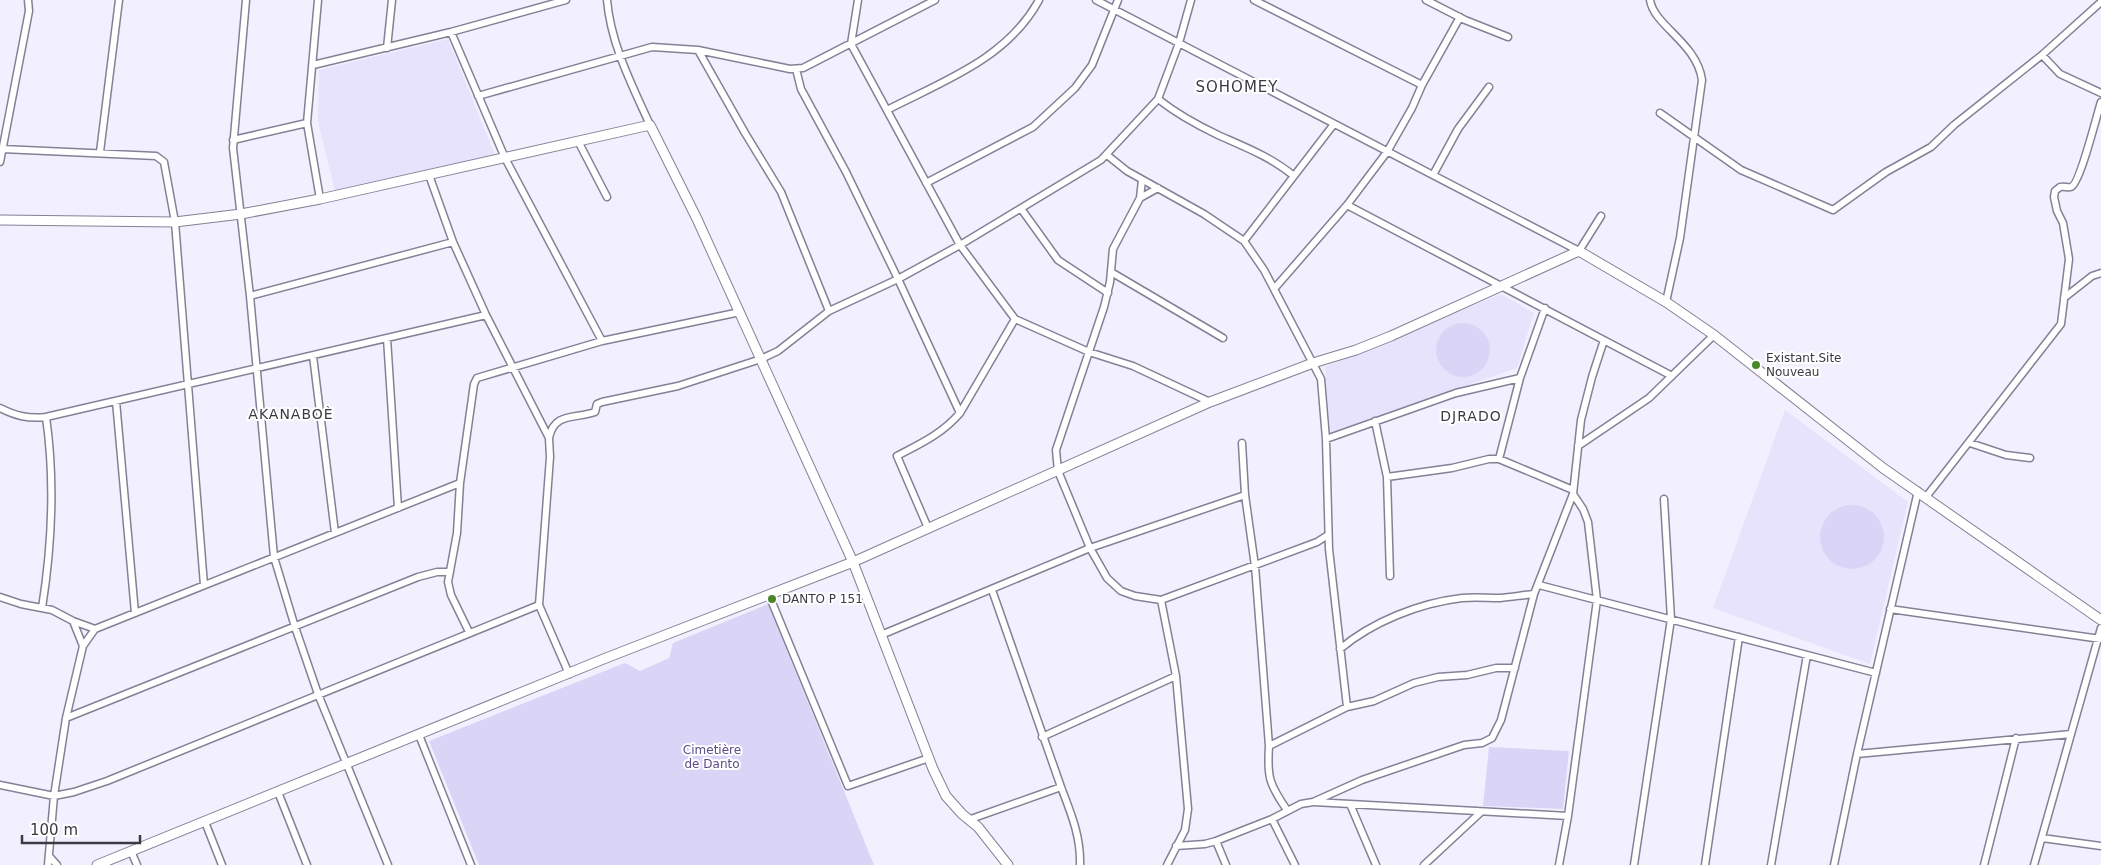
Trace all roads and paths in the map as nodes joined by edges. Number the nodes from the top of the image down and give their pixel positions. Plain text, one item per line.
1 (28, 0) edge
2 (119, 0) edge
3 (246, 0) edge
4 (318, 0) edge
5 (392, 0) edge
6 (566, 0) edge
7 (607, 0) edge
8 (858, 0) edge
9 (935, 0) edge
10 (1039, 0) edge
11 (1096, 0) edge
12 (1118, 0) edge
13 (1191, 0) edge
14 (1254, 0) edge
15 (1426, 0) edge
16 (1650, 0) edge
17 (1437, 2) edge
18 (2101, 2) edge
19 (1114, 10) junction
20 (1460, 17) junction
21 (451, 32) junction
22 (1508, 37) dead end
23 (1179, 43) junction
24 (850, 44) junction
25 (387, 48) junction
26 (698, 50) junction
27 (2042, 55) junction
28 (619, 57) junction
29 (313, 66) junction
30 (796, 69) junction
31 (1422, 85) junction
32 (1489, 88) dead end
33 (2101, 93) edge
34 (478, 96) junction
35 (1158, 99) junction
36 (2101, 102) edge
37 (886, 110) junction
38 (1660, 113) dead end
39 (307, 123) junction
40 (1334, 124) junction
41 (650, 125) junction
42 (1693, 136) junction
43 (233, 140) junction
44 (578, 141) junction
45 (2, 149) junction
46 (100, 152) junction
47 (1387, 152) junction
48 (1108, 155) junction
49 (505, 158) junction
50 (0, 162) edge
51 (429, 175) junction
52 (1433, 175) junction
53 (1294, 176) junction
54 (1142, 180) junction
55 (926, 183) junction
56 (1158, 188) junction
57 (607, 197) dead end
58 (1140, 198) junction
59 (320, 199) junction
60 (1347, 205) junction
61 (1022, 210) junction
62 (242, 214) junction
63 (1601, 216) dead end
64 (0, 220) edge
65 (175, 222) junction
66 (1244, 241) junction
67 (453, 242) junction
68 (960, 245) junction
69 (1578, 251) junction
70 (1111, 272) junction
71 (2101, 273) edge
72 (898, 279) junction
73 (1504, 286) junction
74 (1274, 289) junction
75 (1108, 293) junction
76 (250, 296) junction
77 (2064, 298) junction
78 (1666, 302) junction
79 (1545, 308) junction
80 (829, 311) junction
81 (740, 312) junction
82 (486, 315) junction
83 (1015, 319) junction
84 (1714, 335) junction
85 (387, 338) junction
86 (1223, 338) dead end
87 (1604, 340) junction
88 (602, 341) junction
89 (1089, 352) junction
90 (313, 356) junction
91 (761, 359) junction
92 (1313, 363) junction
93 (512, 368) junction
94 (256, 369) junction
95 (1672, 376) junction
96 (1520, 378) junction
97 (188, 384) junction
98 (116, 401) junction
99 (1210, 402) junction
100 (0, 408) edge
101 (960, 413) junction
102 (46, 417) junction
103 (1374, 421) junction
104 (549, 438) junction
105 (1326, 439) junction
106 (1242, 443) dead end
107 (1970, 443) junction
108 (1578, 446) junction
109 (2030, 458) dead end
110 (1499, 459) junction
111 (1058, 471) junction
112 (1387, 477) junction
113 (460, 484) junction
114 (1918, 491) junction
115 (1573, 492) junction
116 (1245, 495) junction
117 (1926, 497) junction
118 (1664, 499) dead end
119 (398, 508) junction
120 (928, 528) junction
121 (335, 533) junction
122 (1328, 535) junction
123 (1317, 542) junction
124 (1090, 548) junction
125 (1329, 549) junction
126 (274, 557) junction
127 (853, 562) junction
128 (1255, 566) junction
129 (450, 572) junction
130 (1390, 576) dead end
131 (204, 585) junction
132 (1539, 585) junction
133 (992, 590) junction
134 (1534, 594) junction
135 (769, 595) junction
136 (0, 597) edge
137 (1161, 600) junction
138 (1596, 600) junction
139 (539, 605) junction
140 (42, 608) junction
141 (1890, 609) junction
142 (135, 613) junction
143 (1671, 620) junction
144 (2101, 620) edge
145 (73, 621) junction
146 (295, 627) junction
147 (2101, 628) edge
148 (95, 629) junction
149 (469, 632) junction
150 (1338, 634) junction
151 (881, 635) junction
152 (1739, 637) junction
153 (1353, 638) junction
154 (2100, 639) edge
155 (83, 646) junction
156 (1340, 649) junction
157 (1807, 655) junction
158 (1515, 668) junction
159 (1876, 673) junction
160 (569, 674) junction
161 (1176, 676) junction
162 (318, 694) junction
163 (1347, 707) junction
164 (66, 718) junction
165 (2071, 734) junction
166 (419, 736) junction
167 (1042, 737) junction
168 (2016, 738) junction
169 (1269, 746) junction
170 (1857, 754) junction
171 (929, 758) junction
172 (347, 765) junction
173 (0, 785) edge
174 (1061, 788) junction
175 (278, 792) junction
176 (54, 796) junction
177 (1313, 802) junction
178 (1350, 804) junction
179 (1287, 810) junction
180 (1480, 812) junction
181 (1568, 816) junction
182 (1272, 818) junction
183 (968, 820) junction
184 (204, 822) junction
185 (2042, 838) junction
186 (1216, 840) junction
187 (1176, 846) junction
188 (2101, 846) edge
189 (132, 851) junction
190 (49, 856) junction
191 (48, 865) edge
192 (58, 865) edge
193 (97, 865) edge
194 (137, 865) edge
195 (222, 865) edge
196 (307, 865) edge
197 (388, 865) edge
198 (471, 865) edge
199 (1008, 865) edge
200 (1080, 865) edge
201 (1167, 865) edge
202 (1226, 865) edge
203 (1295, 865) edge
204 (1376, 865) edge
205 (1424, 865) edge
206 (1559, 865) edge
207 (1634, 865) edge
208 (1705, 865) edge
209 (1771, 865) edge
210 (1834, 865) edge
211 (1984, 865) edge
212 (2034, 865) edge

1 - 45 street
2 - 46 street
3 - 43 street
4 - 29 street
5 - 25 street
6 - 21 street
7 - 28 street
8 - 24 street
9 - 24 street
10 - 37 street
11 - 19 street
12 - 19 street
13 - 23 street
14 - 31 street
15 - 17 street
16 - 42 street
17 - 20 street
18 - 27 street
19 - 23 street
19 - 55 street
20 - 22 street
20 - 31 street
21 - 25 street
21 - 34 street
23 - 35 street
23 - 40 street
24 - 30 street
24 - 37 street
25 - 29 street
26 - 28 street
26 - 30 street
26 - 80 street
27 - 33 street
27 - 42 street
28 - 34 street
28 - 41 street
29 - 39 street
30 - 72 street
31 - 47 street
32 - 52 street
34 - 49 street
35 - 48 street
35 - 53 street
36 - 77 street
37 - 55 street
38 - 42 street
39 - 43 street
39 - 59 street
40 - 47 street
40 - 53 street
41 - 44 street
41 - 81 street
42 - 78 street
43 - 62 street
44 - 49 street
44 - 57 street
45 - 46 street
45 - 50 street
46 - 65 street
47 - 52 street
47 - 60 street
48 - 54 street
48 - 61 street
49 - 51 street
49 - 88 street
51 - 59 street
51 - 67 street
52 - 69 street
53 - 66 street
54 - 56 street
54 - 58 street
55 - 68 street
56 - 58 street
56 - 66 street
58 - 70 street
59 - 62 street
60 - 73 street
60 - 74 street
61 - 68 street
61 - 75 street
62 - 65 street
62 - 76 street
63 - 69 street
64 - 65 street
65 - 97 street
66 - 74 street
67 - 76 street
67 - 82 street
68 - 72 street
68 - 83 street
69 - 73 street
69 - 78 street
70 - 75 street
70 - 86 street
71 - 77 street
72 - 80 street
72 - 101 street
73 - 79 street
73 - 92 street
74 - 92 street
75 - 89 street
76 - 94 street
77 - 107 street
78 - 84 street
79 - 87 street
79 - 96 street
80 - 91 street
81 - 88 street
81 - 91 street
82 - 85 street
82 - 93 street
83 - 89 street
83 - 101 street
84 - 95 street
84 - 114 street
85 - 90 street
85 - 119 street
87 - 95 street
87 - 108 street
88 - 93 street
89 - 99 street
89 - 111 street
90 - 94 street
90 - 121 street
91 - 104 street
91 - 127 street
92 - 99 street
92 - 105 street
93 - 104 street
93 - 113 street
94 - 97 street
94 - 126 street
95 - 108 street
96 - 103 street
96 - 110 street
97 - 98 street
97 - 131 street
98 - 102 street
98 - 142 street
99 - 111 street
100 - 102 street
101 - 120 street
102 - 140 street
103 - 105 street
103 - 112 street
104 - 139 street
105 - 122 street
106 - 116 street
107 - 109 street
107 - 117 street
108 - 115 street
110 - 112 street
110 - 115 street
111 - 120 street
111 - 124 street
112 - 130 street
113 - 119 street
113 - 129 street
114 - 117 street
114 - 141 street
115 - 132 street
115 - 138 street
116 - 124 street
116 - 128 street
117 - 144 street
118 - 143 street
119 - 121 street
120 - 127 street
121 - 126 street
122 - 123 street
122 - 125 street
123 - 125 street
123 - 128 street
124 - 133 street
124 - 137 street
125 - 150 street
126 - 131 street
126 - 146 street
127 - 135 street
127 - 151 street
128 - 137 street
128 - 169 street
129 - 146 street
129 - 149 street
131 - 142 street
132 - 134 street
132 - 138 street
133 - 151 street
133 - 167 street
134 - 153 street
134 - 158 street
135 - 160 street
135 - 171 street
136 - 140 street
137 - 161 street
138 - 143 street
138 - 181 street
139 - 149 street
139 - 160 street
140 - 145 street
141 - 154 street
141 - 159 street
142 - 148 street
143 - 152 street
143 - 207 street
145 - 148 street
145 - 155 street
146 - 162 street
146 - 164 street
147 - 154 street
148 - 155 street
149 - 162 street
150 - 153 street
150 - 156 street
151 - 171 street
152 - 157 street
152 - 208 street
153 - 156 street
154 - 165 street
155 - 164 street
156 - 163 street
157 - 159 street
157 - 209 street
158 - 163 street
158 - 177 street
159 - 170 street
160 - 166 street
161 - 167 street
161 - 187 street
162 - 172 street
162 - 176 street
163 - 169 street
164 - 176 street
165 - 168 street
165 - 185 street
166 - 172 street
166 - 198 street
167 - 174 street
168 - 170 street
168 - 211 street
169 - 179 street
170 - 210 street
171 - 183 street
172 - 175 street
172 - 197 street
173 - 176 street
174 - 183 street
174 - 200 street
175 - 184 street
175 - 196 street
176 - 190 street
177 - 178 street
177 - 179 street
178 - 180 street
178 - 204 street
179 - 182 street
180 - 181 street
180 - 205 street
181 - 206 street
182 - 186 street
182 - 203 street
183 - 199 street
184 - 189 street
184 - 195 street
185 - 188 street
185 - 212 street
186 - 187 street
186 - 202 street
187 - 201 street
189 - 193 street
189 - 194 street
190 - 191 street
190 - 192 street

